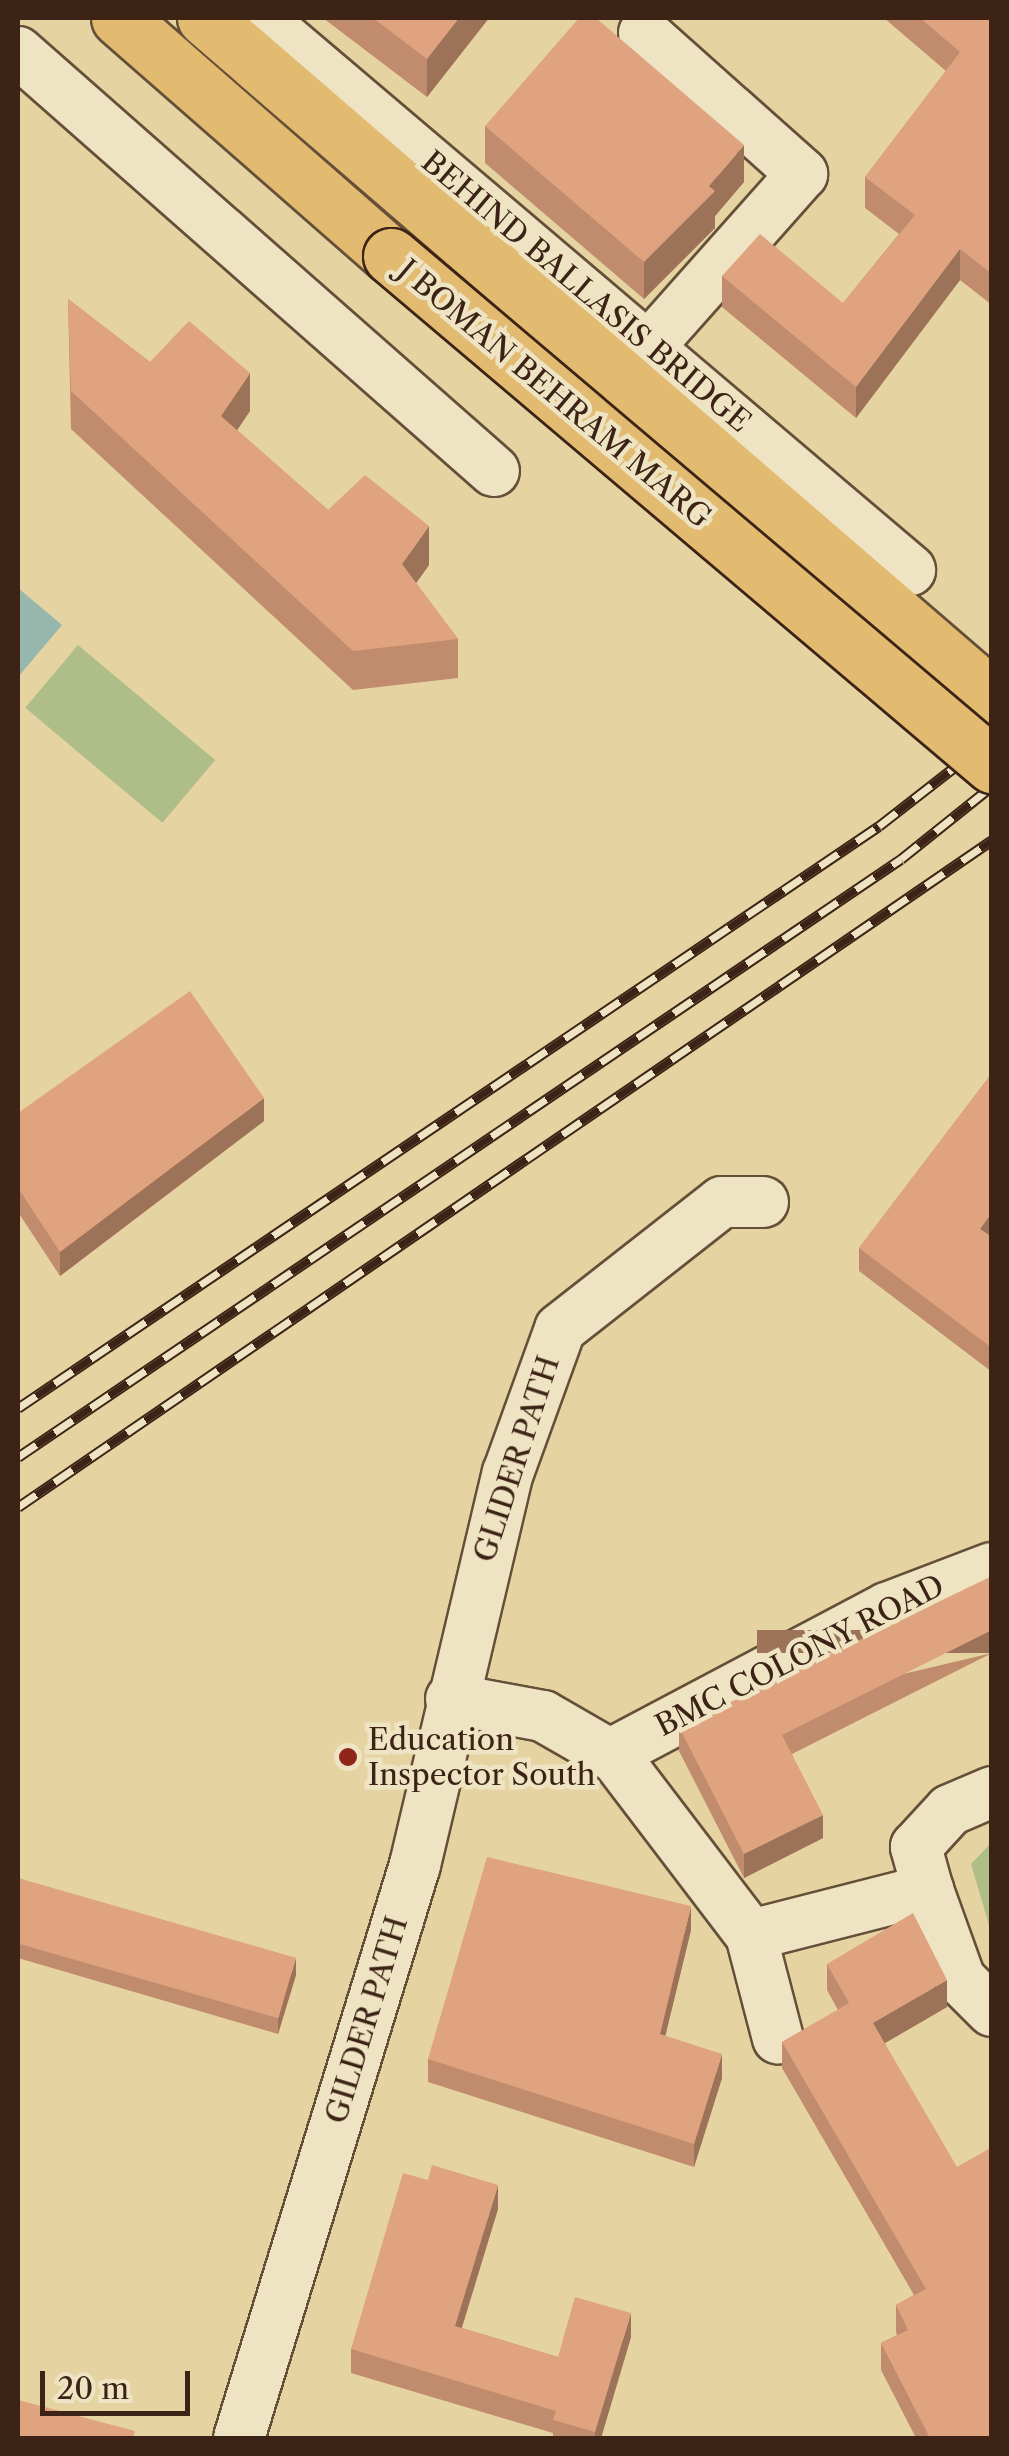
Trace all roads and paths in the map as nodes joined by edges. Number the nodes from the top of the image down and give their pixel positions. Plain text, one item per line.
1 (120, 18) edge
2 (205, 18) edge
3 (260, 18) edge
4 (644, 32) dead end
5 (18, 52) edge
6 (650, 345) junction
7 (494, 471) dead end
8 (910, 570) dead end
9 (992, 697) edge
10 (992, 765) edge
11 (763, 1202) dead end
12 (992, 1568) edge
13 (474, 1596) joint
14 (451, 1699) junction
15 (610, 1754) junction
16 (992, 1792) edge
17 (928, 1890) junction
18 (751, 1936) junction
19 (992, 2010) edge
20 (778, 2039) dead end
21 (239, 2438) edge

1 - 10 main road, J BOMAN BEHRAM MARG, bridge
2 - 9 main road, J BOMAN BEHRAM MARG
3 - 6 street, BEHIND BALLASIS BRIDGE
4 - 6 street
5 - 7 street
6 - 8 street, BEHIND BALLASIS BRIDGE
11 - 13 street, GLIDER PATH
12 - 15 street, BMC COLONY ROAD
13 - 14 street, GILDER PATH
14 - 15 street
14 - 21 street, GILDER PATH
15 - 18 street
16 - 17 street
17 - 18 street
17 - 19 street
18 - 20 street

